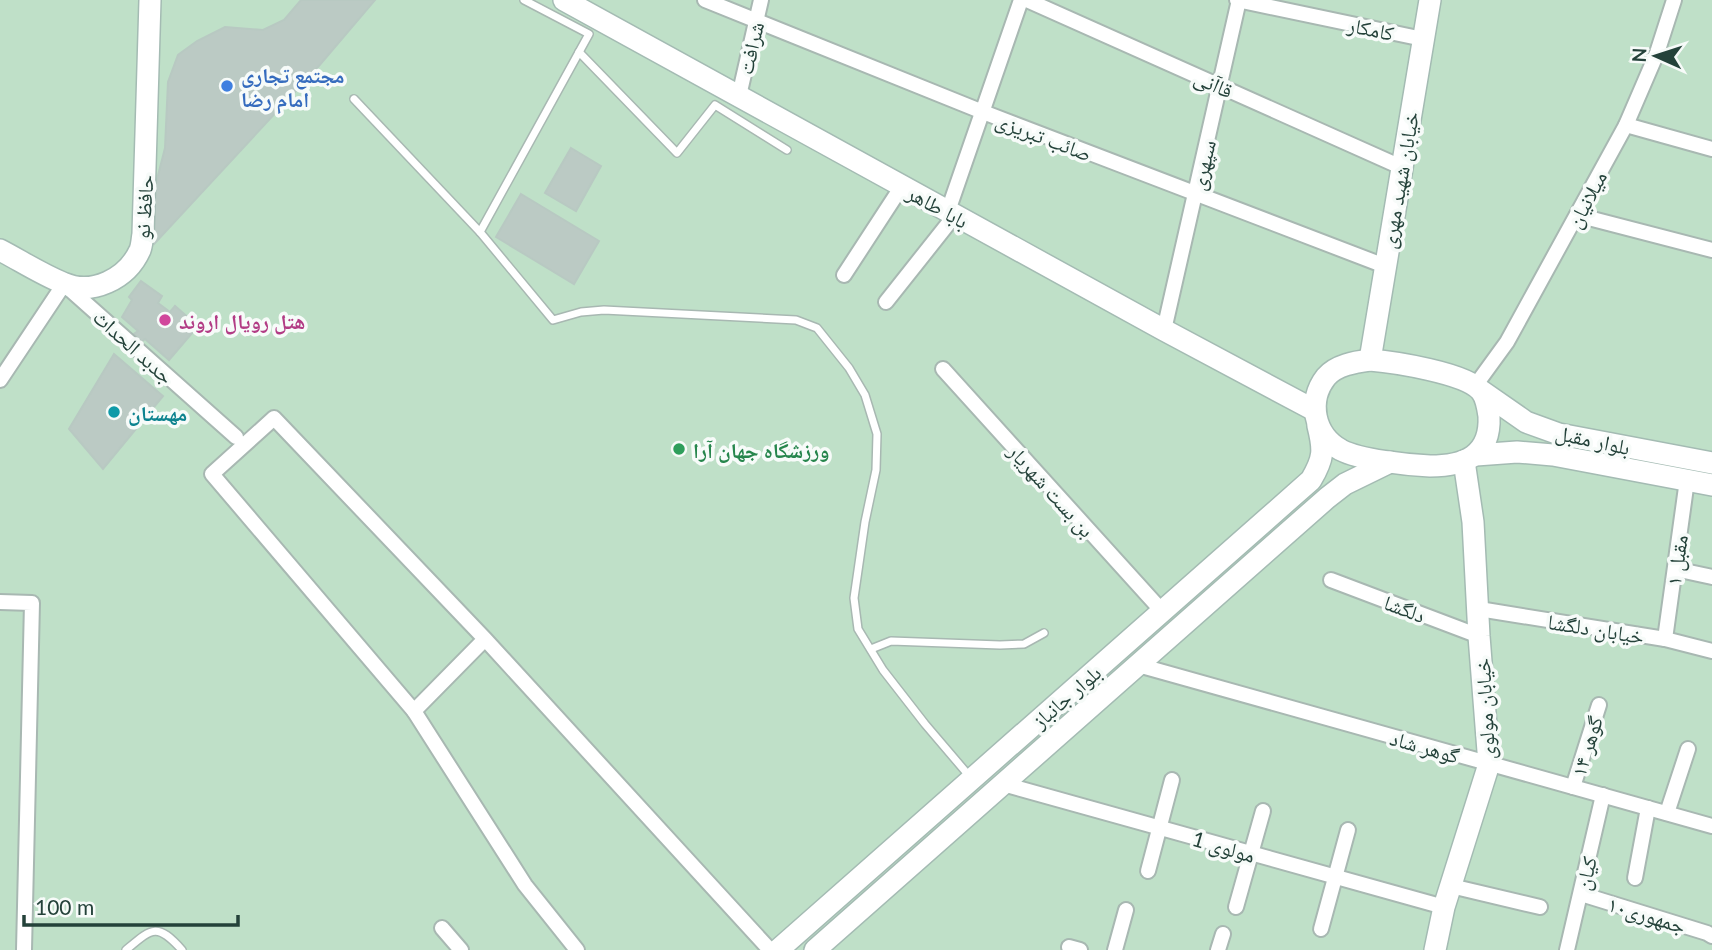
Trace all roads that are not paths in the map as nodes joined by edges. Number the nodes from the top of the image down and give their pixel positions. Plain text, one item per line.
1 (150, 0) edge
2 (524, 0) edge
3 (564, 0) edge
4 (705, 0) edge
5 (761, 0) edge
6 (1021, 0) edge
7 (1027, 0) edge
8 (1238, 0) edge
9 (1430, 0) edge
10 (1674, 0) edge
11 (756, 21) junction
12 (1423, 39) junction
13 (579, 52) junction
14 (1221, 86) junction
15 (739, 96) junction
16 (354, 99) dead end
17 (983, 112) junction
18 (1626, 125) junction
19 (1712, 149) edge
20 (787, 150) dead end
21 (1401, 167) junction
22 (902, 186) junction
23 (1195, 194) junction
24 (952, 213) junction
25 (1577, 215) junction
26 (480, 232) junction
27 (0, 250) edge
28 (1712, 250) edge
29 (1385, 266) junction
30 (844, 275) dead end
31 (64, 284) junction
32 (886, 302) dead end
33 (1164, 330) junction
34 (1370, 360) junction
35 (943, 369) dead end
36 (0, 380) edge
37 (1479, 389) junction
38 (1316, 418) junction
39 (236, 437) dead end
40 (1470, 458) junction
41 (1390, 462) junction
42 (1712, 463) edge
43 (1687, 480) junction
44 (1712, 485) edge
45 (1675, 569) junction
46 (1712, 578) edge
47 (1331, 580) dead end
48 (0, 602) edge
49 (1479, 609) junction
50 (1162, 611) junction
51 (1044, 633) dead end
52 (1479, 636) junction
53 (485, 639) junction
54 (1665, 639) junction
55 (871, 649) junction
56 (1712, 651) edge
57 (1138, 664) junction
58 (1599, 705) dead end
59 (414, 711) junction
60 (1688, 749) dead end
61 (1489, 764) junction
62 (972, 779) junction
63 (1172, 780) dead end
64 (1003, 784) junction
65 (1573, 787) junction
66 (1603, 795) junction
67 (1648, 808) junction
68 (1263, 811) dead end
69 (1667, 813) junction
70 (1712, 826) edge
71 (1160, 828) junction
72 (1348, 830) dead end
73 (1252, 853) junction
74 (1148, 871) dead end
75 (1335, 877) junction
76 (1635, 878) dead end
77 (1451, 886) junction
78 (1581, 894) junction
79 (1236, 907) dead end
80 (1444, 907) junction
81 (1540, 907) dead end
82 (1126, 910) dead end
83 (442, 928) dead end
84 (1321, 929) dead end
85 (1223, 934) dead end
86 (1712, 936) edge
87 (24, 950) edge
88 (126, 950) edge
89 (182, 950) edge
90 (461, 950) edge
91 (577, 950) edge
92 (770, 950) edge
93 (778, 950) edge
94 (815, 950) edge
95 (1115, 950) edge
96 (1218, 950) edge
97 (1435, 950) edge
98 (1567, 950) edge

1 - 31 main road, حافظ نو
2 - 13 lane
3 - 15 main road, بابا طاهر
4 - 11 street, صائب تبریزی
5 - 11 street, شرافت
6 - 17 street
7 - 14 street, قاآنی
8 - 12 street, کامکار
8 - 14 street, سپهری
9 - 12 main road, خیابان شهید مهری
10 - 18 street, میلانیان
11 - 15 street, شرافت
11 - 17 street, صائب تبریزی
12 - 21 main road, خیابان شهید مهری
13 - 20 lane
13 - 26 lane
14 - 21 street, قاآنی
14 - 23 street, سپهری
15 - 22 main road, بابا طاهر
16 - 26 lane
17 - 23 street, صائب تبریزی
17 - 24 street
18 - 19 street
18 - 25 street, میلانیان
21 - 29 main road, خیابان شهید مهری
22 - 24 main road, بابا طاهر
22 - 30 street
23 - 29 street, صائب تبریزی
23 - 33 street, سپهری
24 - 32 street
24 - 33 main road, بابا طاهر
25 - 28 street
25 - 37 street, میلانیان
26 - 55 lane
27 - 31 main road, حافظ نو
29 - 34 main road, خیابان شهید مهری
31 - 36 street
31 - 39 street, جدبد الحداث
33 - 38 main road, بابا طاهر
34 - 37 main road
34 - 38 main road
35 - 50 street, بن بست شهریار
37 - 40 main road
37 - 42 main road, بلوار مقبل
38 - 41 main road
38 - 50 main road, بلوار جانباز
40 - 41 main road
40 - 43 main road, بلوار مقبل
40 - 49 main road, خیابان مولوی
41 - 57 main road, بلوار جانباز
43 - 44 main road, بلوار مقبل
43 - 45 street, مقبل ۱
45 - 46 street
45 - 54 street, مقبل ۱
47 - 52 street, دلگشا
48 - 87 street
49 - 52 main road, خیابان مولوی
49 - 54 street, خیابان دلگشا
50 - 62 main road, بلوار جانباز
51 - 55 lane
52 - 61 main road, خیابان مولوی
53 - 59 street
53 - 59 street
53 - 92 street
54 - 56 street, خیابان دلگشا
55 - 62 lane
57 - 61 street, گوهر شاد
57 - 64 main road, بلوار جانباز
58 - 65 street, گوهر ۱۴
59 - 91 street
60 - 69 street
61 - 65 street, گوهر شاد
61 - 77 main road, خیابان مولوی
62 - 93 main road, بلوار جانباز
63 - 71 street
64 - 71 street, مولوی 1
64 - 94 main road, بلوار جانباز
65 - 66 street, گوهر شاد
66 - 67 street, گوهر شاد
66 - 78 street, کیان
67 - 69 street, گوهر شاد
67 - 76 street
68 - 73 street
69 - 70 street, گوهر شاد
71 - 73 street, مولوی 1
71 - 74 street
72 - 75 street
73 - 75 street, مولوی 1
73 - 79 street
75 - 80 street, مولوی 1
75 - 84 street
77 - 80 main road, خیابان مولوی
77 - 81 street
78 - 86 street, جمهوری۱۰
78 - 98 street, کیان
80 - 97 main road, خیابان مولوی
82 - 95 street
83 - 90 street
85 - 96 street
88 - 89 lane

